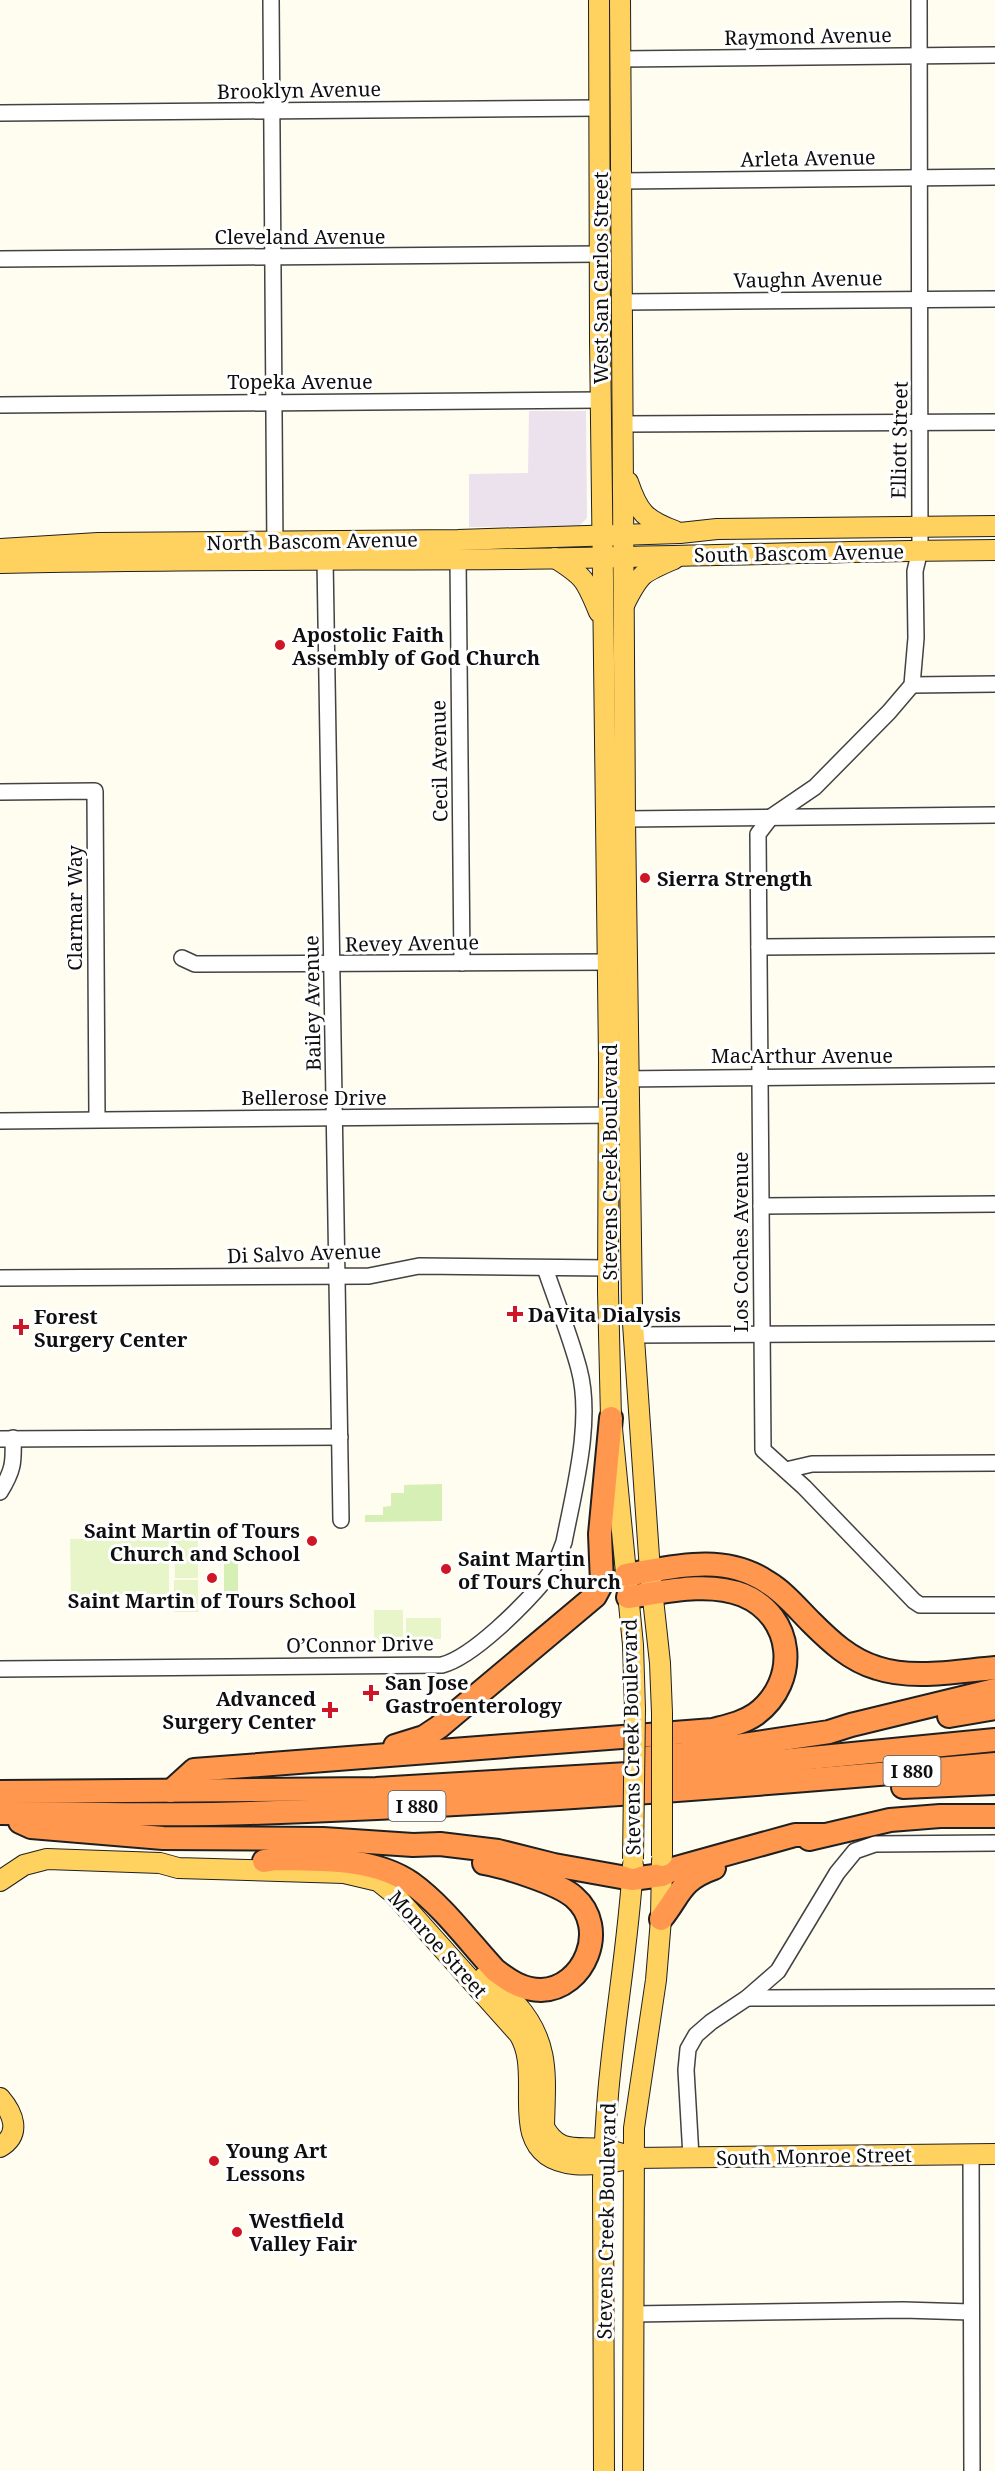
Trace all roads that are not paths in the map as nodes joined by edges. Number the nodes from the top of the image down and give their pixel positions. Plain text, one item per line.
1 (271, 0) edge
2 (599, 0) edge
3 (620, 0) edge
4 (919, 0) edge
5 (919, 56) junction
6 (995, 56) edge
7 (621, 59) junction
8 (599, 108) junction
9 (272, 111) junction
10 (0, 113) edge
11 (995, 177) edge
12 (920, 178) junction
13 (621, 181) junction
14 (600, 195) junction
15 (622, 221) junction
16 (600, 254) junction
17 (272, 257) junction
18 (0, 259) edge
19 (920, 299) junction
20 (995, 299) edge
21 (622, 302) junction
22 (601, 400) junction
23 (274, 403) junction
24 (0, 405) edge
25 (995, 422) edge
26 (920, 423) junction
27 (624, 424) junction
28 (624, 468) junction
29 (920, 526) junction
30 (995, 526) edge
31 (680, 533) junction
32 (603, 536) junction
33 (624, 536) junction
34 (0, 549) edge
35 (275, 550) junction
36 (920, 550) junction
37 (995, 550) edge
38 (683, 555) junction
39 (624, 556) junction
40 (603, 557) junction
41 (555, 558) junction
42 (325, 559) junction
43 (458, 559) junction
44 (0, 563) edge
45 (624, 606) junction
46 (604, 625) junction
47 (995, 684) edge
48 (912, 685) junction
49 (0, 792) edge
50 (995, 815) edge
51 (771, 817) junction
52 (615, 821) junction
53 (995, 945) edge
54 (759, 947) junction
55 (182, 958) dead end
56 (608, 962) junction
57 (462, 963) junction
58 (332, 964) junction
59 (995, 1075) edge
60 (760, 1077) junction
61 (619, 1079) junction
62 (619, 1115) junction
63 (97, 1118) junction
64 (334, 1118) junction
65 (0, 1120) edge
66 (995, 1204) edge
67 (761, 1206) junction
68 (545, 1268) junction
69 (610, 1268) junction
70 (337, 1276) junction
71 (0, 1278) edge
72 (632, 1309) junction
73 (995, 1334) edge
74 (633, 1335) junction
75 (761, 1335) junction
76 (611, 1418) junction
77 (340, 1437) junction
78 (7, 1439) edge
79 (995, 1463) edge
80 (786, 1470) junction
81 (0, 1492) edge
82 (341, 1520) dead end
83 (650, 1570) junction
84 (627, 1586) junction
85 (653, 1594) junction
86 (995, 1605) edge
87 (995, 1662) edge
88 (995, 1668) edge
89 (0, 1669) edge
90 (949, 1672) junction
91 (995, 1690) edge
92 (995, 1708) edge
93 (829, 1732) junction
94 (995, 1740) edge
95 (340, 1759) junction
96 (995, 1764) edge
97 (584, 1777) junction
98 (829, 1779) junction
99 (995, 1783) edge
100 (171, 1791) junction
101 (1, 1806) edge
102 (995, 1816) edge
103 (823, 1835) junction
104 (995, 1843) edge
105 (413, 1845) junction
106 (264, 1861) junction
107 (160, 1863) junction
108 (662, 1865) junction
109 (633, 1869) junction
110 (0, 1881) edge
111 (661, 1919) junction
112 (995, 1997) edge
113 (747, 1998) junction
114 (0, 2098) edge
115 (0, 2147) edge
116 (970, 2154) junction
117 (995, 2154) edge
118 (605, 2157) junction
119 (691, 2157) junction
120 (633, 2158) junction
121 (971, 2312) junction
122 (632, 2314) junction
123 (604, 2471) edge
124 (633, 2471) edge
125 (972, 2471) edge

1 - 9 street
2 - 8 main road, West San Carlos Street
3 - 7 main road, West San Carlos Street
4 - 5 street, Elliott Street
5 - 6 street, Raymond Avenue
5 - 7 street, Raymond Avenue
5 - 12 street, Elliott Street
7 - 13 main road, West San Carlos Street
8 - 9 street, Brooklyn Avenue
8 - 14 main road, West San Carlos Street
8 - 15 main road
9 - 10 street, Brooklyn Avenue
9 - 17 street
11 - 12 street, Arleta Avenue
12 - 13 street, Arleta Avenue
12 - 19 street, Elliott Street
13 - 15 main road, West San Carlos Street
14 - 16 main road, West San Carlos Street
14 - 21 main road
15 - 21 main road, West San Carlos Street
16 - 17 street, Cleveland Avenue
16 - 22 main road, West San Carlos Street
17 - 18 street, Cleveland Avenue
17 - 23 street
19 - 20 street, Vaughn Avenue
19 - 21 street, Vaughn Avenue
19 - 26 street, Elliott Street
21 - 27 main road, West San Carlos Street
22 - 23 street, Topeka Avenue
22 - 32 main road, West San Carlos Street
23 - 24 street, Topeka Avenue
23 - 35 street
25 - 26 street
26 - 27 street
26 - 29 street, Elliott Street
27 - 28 main road, West San Carlos Street
28 - 31 main road
28 - 33 main road, West San Carlos Street
29 - 30 main road, South Bascom Avenue
29 - 31 main road, South Bascom Avenue
29 - 36 street, Elliott Street
31 - 33 main road, South Bascom Avenue
32 - 33 main road, North Bascom Avenue
32 - 35 main road, North Bascom Avenue
32 - 40 main road, West San Carlos Street
33 - 39 main road, West San Carlos Street
34 - 35 main road, North Bascom Avenue
35 - 42 main road, North Bascom Avenue
35 - 44 main road, North Bascom Avenue
36 - 37 main road, South Bascom Avenue
36 - 38 main road, South Bascom Avenue
36 - 48 street, Elliott Street
38 - 39 main road, South Bascom Avenue
38 - 45 main road
39 - 40 main road, South Bascom Avenue
39 - 45 main road, Stevens Creek Boulevard
40 - 41 main road, North Bascom Avenue
40 - 46 main road, Stevens Creek Boulevard
41 - 43 main road, North Bascom Avenue
41 - 46 main road
42 - 43 main road, North Bascom Avenue
42 - 58 street, Bailey Avenue
43 - 57 street, Cecil Avenue
45 - 52 main road, Stevens Creek Boulevard
46 - 52 main road, Stevens Creek Boulevard
47 - 48 street
48 - 51 street
49 - 63 street, Clarmar Way
50 - 51 street
51 - 52 street
51 - 54 street, Los Coches Avenue
52 - 56 main road, Stevens Creek Boulevard
52 - 61 main road, Stevens Creek Boulevard
53 - 54 street
54 - 60 street, Los Coches Avenue
55 - 58 street, Revey Avenue
56 - 57 street, Revey Avenue
56 - 61 main road, Stevens Creek Boulevard
57 - 58 street, Revey Avenue
58 - 64 street, Bailey Avenue
59 - 60 street, MacArthur Avenue
60 - 61 street, MacArthur Avenue
60 - 67 street, Los Coches Avenue
61 - 62 main road, Stevens Creek Boulevard
62 - 64 street, Bellerose Drive
62 - 69 main road, Stevens Creek Boulevard
62 - 72 main road, Stevens Creek Boulevard
63 - 64 street, Bellerose Drive
63 - 65 street, Bellerose Drive
64 - 70 street, Bailey Avenue
66 - 67 street
67 - 75 street, Los Coches Avenue
68 - 69 street, Di Salvo Avenue
68 - 70 street, Di Salvo Avenue
68 - 89 street, O’Connor Drive
69 - 72 main road
69 - 76 main road, Stevens Creek Boulevard
70 - 71 street, Di Salvo Avenue
70 - 77 street, Bailey Avenue
72 - 74 main road, Stevens Creek Boulevard
73 - 75 street
74 - 75 street
74 - 83 main road, Stevens Creek Boulevard
75 - 80 street, Los Coches Avenue
76 - 84 main road, Stevens Creek Boulevard
76 - 95 highway
77 - 78 street
77 - 82 street, Bailey Avenue
78 - 81 street
79 - 80 street
80 - 86 street, Los Coches Avenue
83 - 84 highway
83 - 85 main road, Stevens Creek Boulevard
83 - 90 highway
84 - 85 highway
84 - 109 main road, Stevens Creek Boulevard, bridge
85 - 95 highway
85 - 108 main road, Stevens Creek Boulevard, bridge
87 - 90 highway
88 - 90 highway
91 - 93 highway
92 - 93 highway
93 - 97 highway
94 - 97 highway, I 880
95 - 100 highway
96 - 98 highway, I 880
97 - 100 highway, I 880
98 - 99 highway
98 - 101 highway, I 880
100 - 101 highway, I 880
101 - 105 highway
102 - 103 highway
103 - 108 highway
103 - 111 highway
104 - 113 street
105 - 106 highway
105 - 109 highway
106 - 107 main road, Monroe Street
106 - 118 main road, Monroe Street
107 - 110 main road, Monroe Street
107 - 118 main road, Monroe Street
108 - 109 highway
108 - 111 main road, Stevens Creek Boulevard
109 - 118 main road, Stevens Creek Boulevard
111 - 120 main road, Stevens Creek Boulevard
112 - 113 street
113 - 119 street
114 - 115 main road
116 - 117 main road, South Monroe Street
116 - 119 main road, South Monroe Street
116 - 121 street
118 - 120 main road, South Monroe Street
118 - 123 main road, Stevens Creek Boulevard
119 - 120 main road, South Monroe Street
120 - 122 main road, Stevens Creek Boulevard
121 - 122 street
121 - 125 street
122 - 124 main road, Stevens Creek Boulevard

